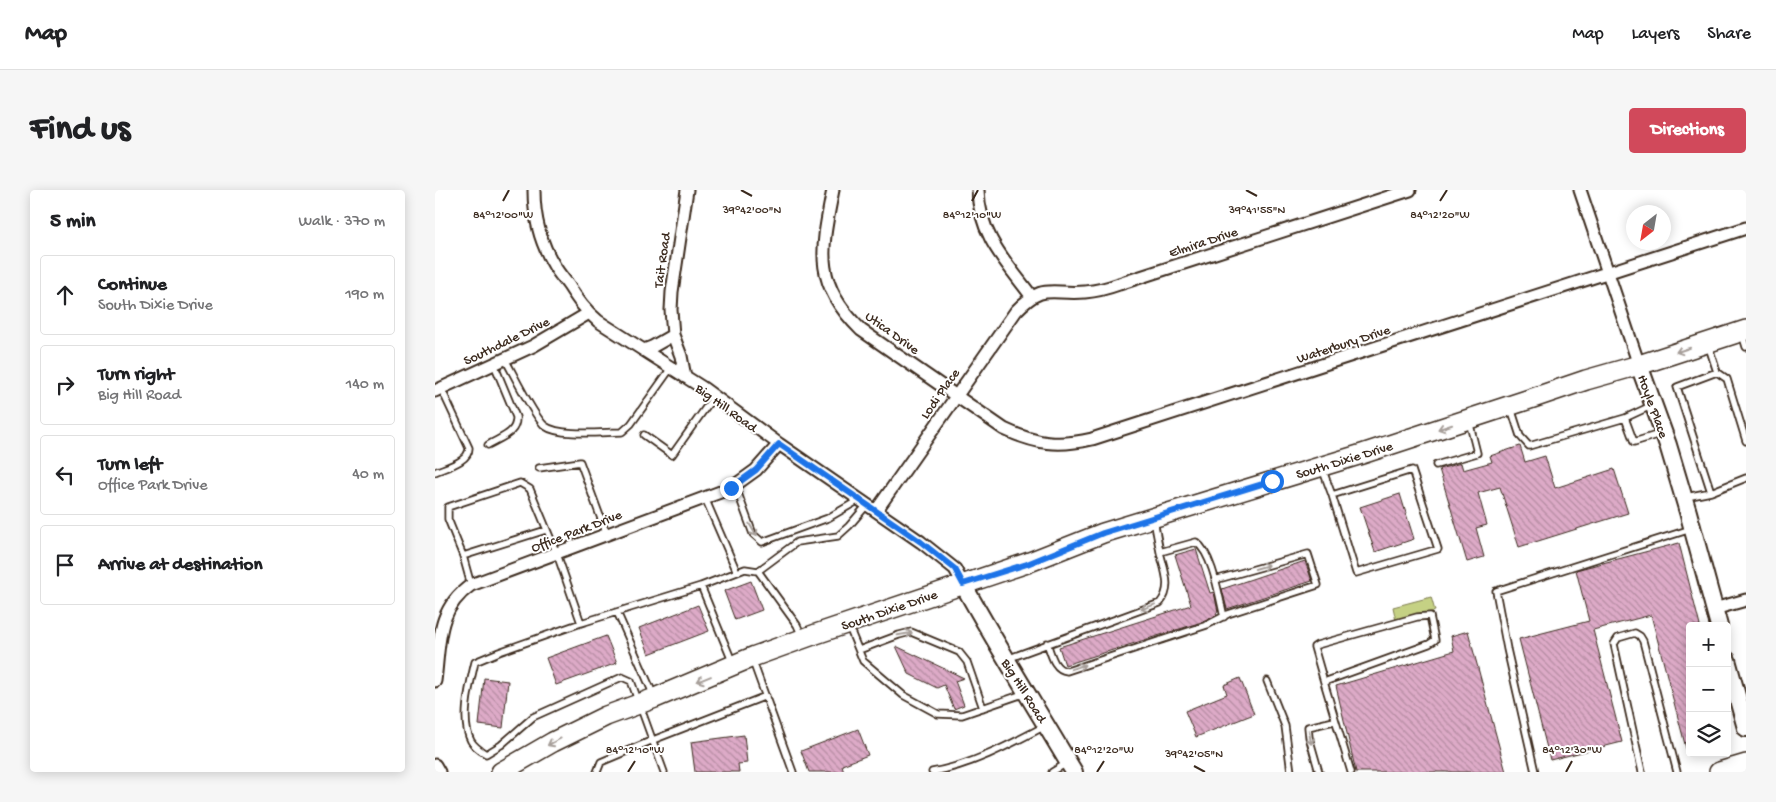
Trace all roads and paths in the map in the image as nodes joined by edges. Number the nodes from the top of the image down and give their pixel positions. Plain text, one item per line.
1 (534, 190) edge
2 (687, 190) edge
3 (833, 190) edge
4 (978, 190) edge
5 (1410, 190) edge
6 (1580, 190) edge
7 (1746, 228) edge
8 (1607, 274) junction
9 (1032, 297) junction
10 (589, 313) junction
11 (673, 335) junction
12 (1744, 336) edge
13 (1707, 342) junction
14 (644, 350) junction
15 (505, 358) junction
16 (494, 364) junction
17 (1639, 365) junction
18 (671, 368) junction
19 (1717, 372) junction
20 (685, 377) junction
21 (438, 390) edge
22 (714, 396) junction
23 (956, 396) junction
24 (1653, 405) junction
25 (1511, 406) junction
26 (1625, 418) junction
27 (1468, 420) junction
28 (1663, 433) junction
29 (644, 435) dead end
30 (1746, 441) edge
31 (779, 444) junction
32 (488, 446) dead end
33 (1436, 465) dead end
34 (1321, 466) junction
35 (539, 468) dead end
36 (435, 472) edge
37 (1746, 478) edge
38 (735, 486) junction
39 (1711, 492) junction
40 (1332, 496) junction
41 (1683, 497) junction
42 (705, 498) junction
43 (867, 505) junction
44 (1153, 518) junction
45 (1693, 528) junction
46 (546, 530) junction
47 (607, 535) junction
48 (1160, 552) junction
49 (557, 554) junction
50 (463, 556) junction
51 (758, 571) junction
52 (737, 572) junction
53 (1215, 580) junction
54 (963, 584) junction
55 (471, 585) junction
56 (701, 586) junction
57 (1746, 600) edge
58 (1714, 608) junction
59 (617, 612) junction
60 (1224, 616) junction
61 (1718, 622) edge
62 (581, 623) junction
63 (848, 624) junction
64 (438, 633) edge
65 (803, 639) junction
66 (1047, 643) junction
67 (859, 650) junction
68 (751, 658) junction
69 (1005, 660) junction
70 (734, 666) junction
71 (1729, 667) edge
72 (435, 680) edge
73 (1267, 681) dead end
74 (1324, 682) junction
75 (1028, 692) junction
76 (766, 696) junction
77 (648, 701) junction
78 (983, 708) junction
79 (1335, 721) junction
80 (1047, 725) junction
81 (1746, 728) edge
82 (653, 740) junction
83 (1746, 764) edge
84 (435, 765) edge
85 (1071, 767) edge
86 (439, 772) edge
87 (501, 772) edge
88 (597, 772) edge
89 (664, 772) edge
90 (793, 772) edge
91 (932, 772) edge
92 (1052, 772) edge
93 (1291, 772) edge
94 (1319, 772) edge
95 (1351, 772) edge
96 (1535, 772) edge
97 (1642, 772) edge
98 (1677, 772) edge
99 (1719, 772) edge

1 - 10 street, Big Hill Road
2 - 11 street, Tait Road
3 - 23 street, Utica Drive
4 - 9 street
5 - 9 street, Elmira Drive
6 - 8 street, Hoyle Place
7 - 8 street, Waterbury Drive
8 - 17 street, Hoyle Place
8 - 23 street, Waterbury Drive
9 - 23 street, Lodi Place
10 - 14 street, Big Hill Road
10 - 15 street, Southdale Drive
11 - 14 street
11 - 20 street, Tait Road
12 - 13 main road, South Dixie Drive
13 -> 17 main road, South Dixie Drive
13 - 19 lane
14 - 18 street, Big Hill Road
15 - 16 street, Southdale Drive
15 - 18 lane
16 - 21 street, Southdale Drive
16 - 32 lane
17 - 24 street, Hoyle Place
17 - 25 main road, South Dixie Drive
18 - 20 street, Big Hill Road
19 - 30 lane
19 - 39 lane
20 - 22 street, Big Hill Road
21 - 36 lane
22 - 29 lane
22 - 31 street, Big Hill Road
23 - 43 street, Lodi Place
24 - 26 lane
24 - 28 street, Hoyle Place
25 - 26 lane
25 - 27 main road, South Dixie Drive
26 - 28 lane
27 - 33 lane
27 -> 34 main road, South Dixie Drive
28 - 41 street, Hoyle Place
31 - 38 street, Office Park Drive
31 - 43 street, Big Hill Road
34 - 40 lane
34 - 44 main road, South Dixie Drive
35 - 47 lane
37 - 39 lane
38 - 42 street, Office Park Drive
38 -> 43 lane
39 - 41 lane
40 - 40 lane
41 - 45 street, Hoyle Place
42 - 47 street, Office Park Drive
42 - 52 lane
43 - 51 lane
43 - 54 street, Big Hill Road
44 - 48 lane
44 - 54 main road, South Dixie Drive
45 - 58 street, Hoyle Place
45 - 96 lane
46 - 49 lane
46 - 50 lane
46 - 50 lane
47 - 49 street, Office Park Drive
48 - 53 lane
48 -> 66 lane
49 - 55 street, Office Park Drive
49 - 62 lane
50 - 55 lane
51 - 52 lane
51 - 65 lane
52 - 56 lane
53 - 60 lane
53 -> 60 lane
54 - 63 main road, South Dixie Drive
54 - 69 street, Big Hill Road
55 - 64 street, Office Park Drive
56 - 59 lane
56 - 70 lane
57 - 58 street
58 - 61 street, Hoyle Place
59 - 62 lane
59 - 77 lane
66 -> 60 lane
62 - 77 lane
63 - 65 main road, South Dixie Drive
63 - 67 lane
64 - 72 street, Office Park Drive
65 - 68 main road, South Dixie Drive
66 - 69 lane
67 - 78 lane
67 -> 78 lane
68 - 70 main road, South Dixie Drive
68 - 76 lane
69 - 75 street, Big Hill Road
70 -> 77 main road, South Dixie Drive
71 - 81 street
73 - 93 lane
74 - 74 lane
74 - 79 lane
75 - 78 lane
75 - 80 street, Big Hill Road
76 - 82 lane
76 - 90 lane
77 - 82 lane
77 -> 87 main road, South Dixie Drive
79 -> 94 lane
79 - 95 lane
80 - 85 street, Big Hill Road
80 - 91 lane
82 - 88 lane
82 - 89 lane
83 - 99 main road
84 - 86 street
85 - 92 lane
97 - 98 lane

